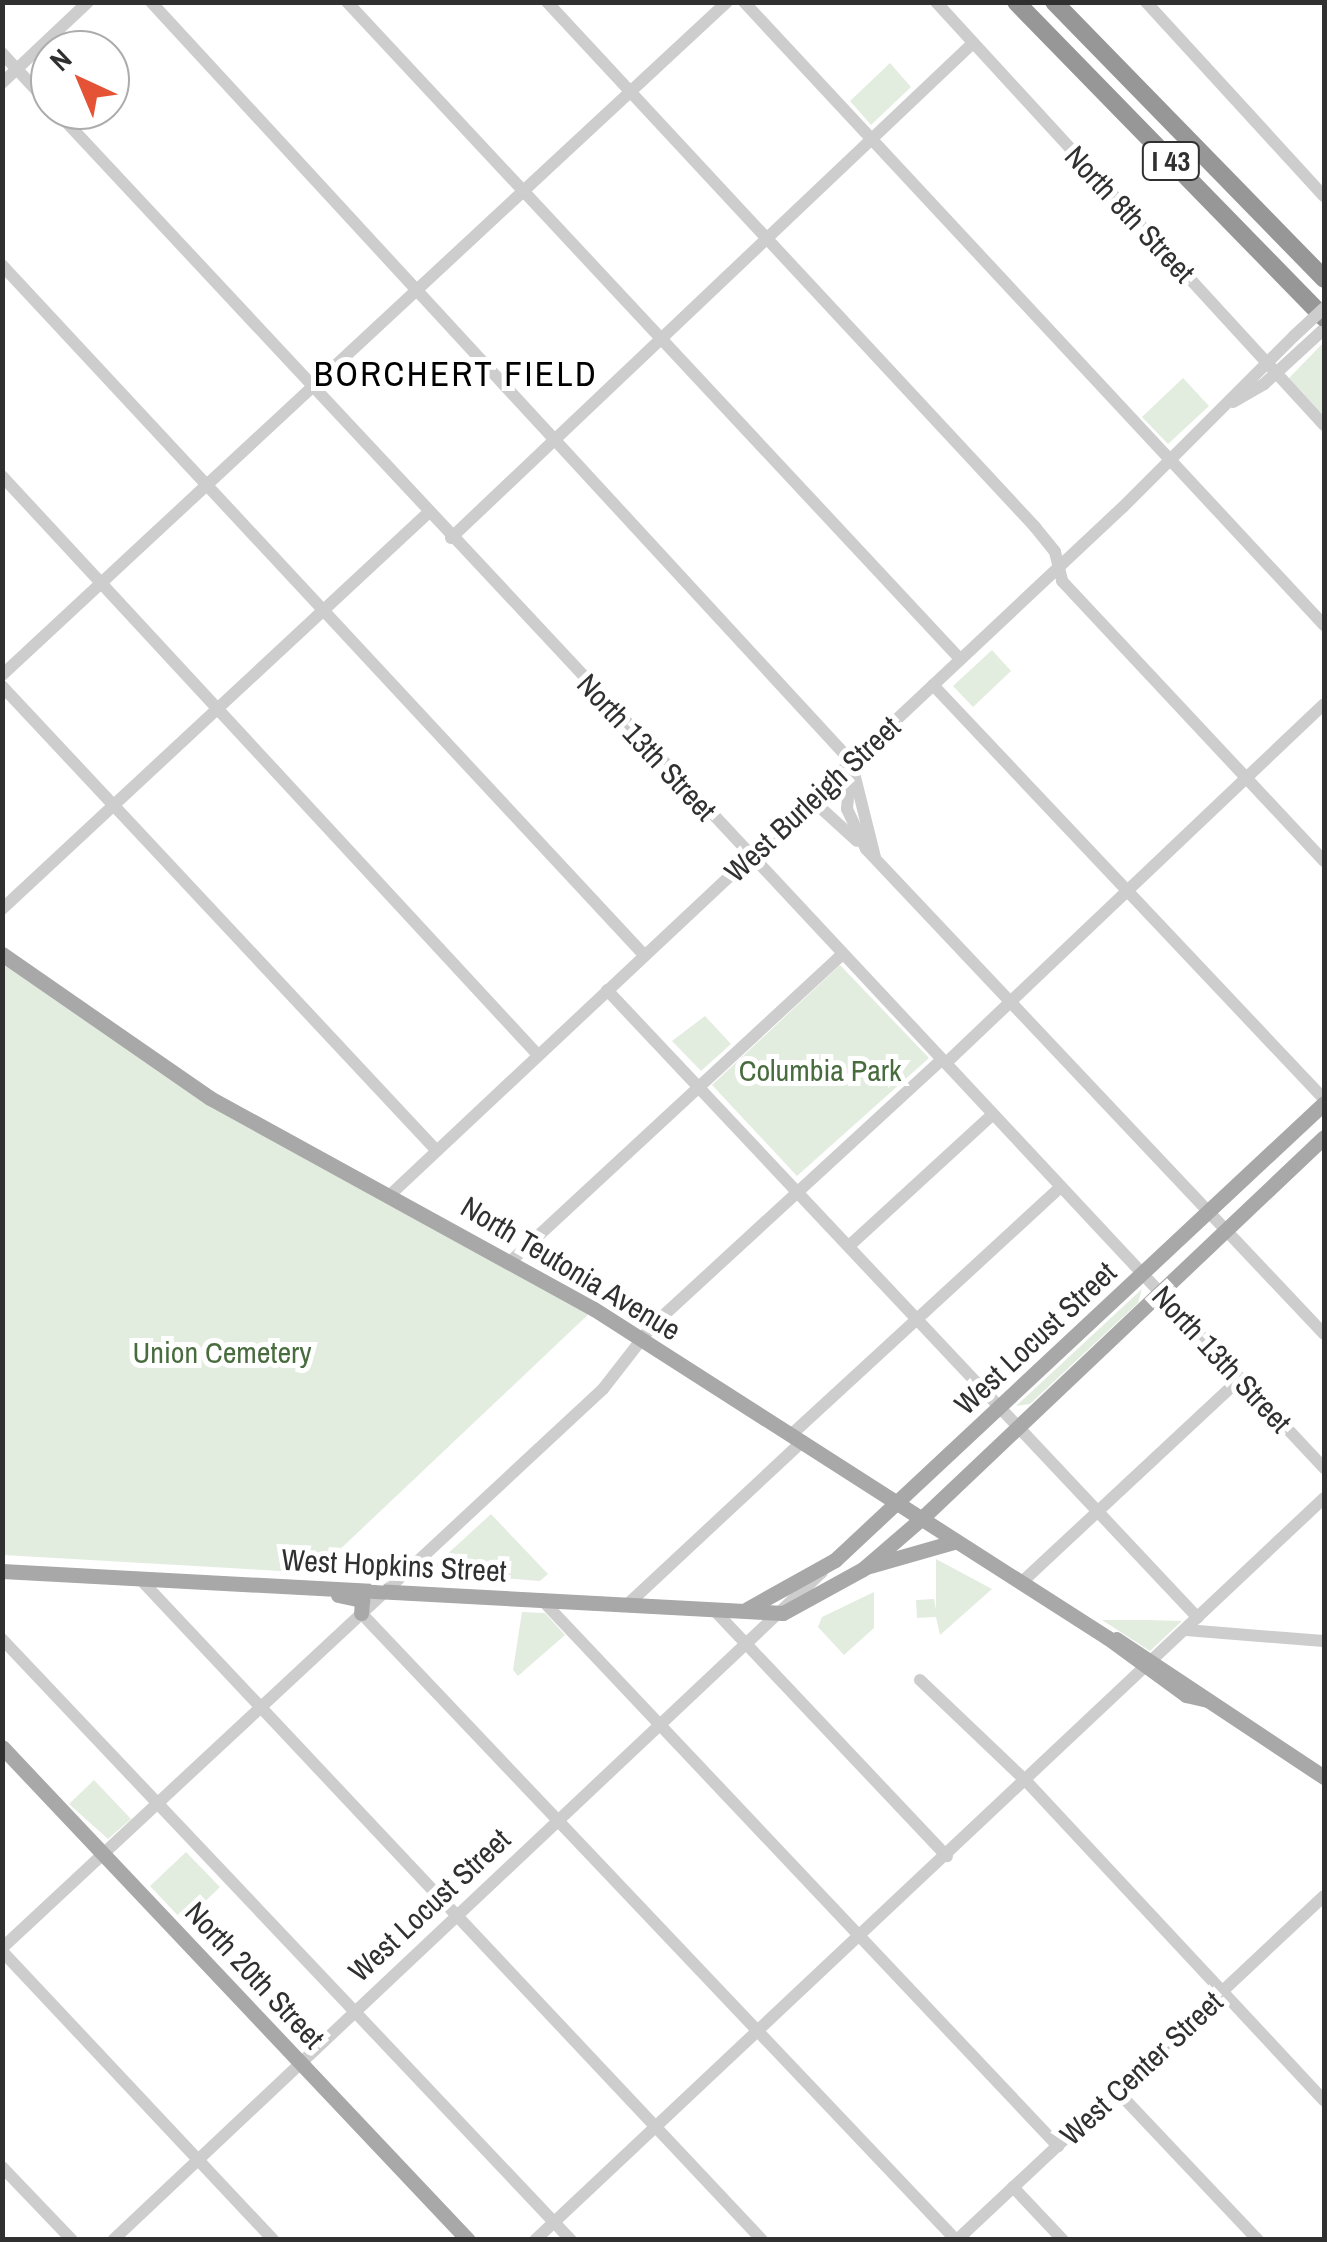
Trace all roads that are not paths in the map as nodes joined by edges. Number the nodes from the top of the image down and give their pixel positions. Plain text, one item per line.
1 (88, 2) edge
2 (150, 2) edge
3 (347, 2) edge
4 (546, 2) edge
5 (727, 2) edge
6 (744, 2) edge
7 (936, 2) edge
8 (1007, 2) edge
9 (1054, 2) edge
10 (1146, 2) edge
11 (1022, 9) edge
12 (973, 43) junction
13 (2, 53) edge
14 (17, 69) junction
15 (2, 83) edge
16 (30, 83) edge
17 (631, 93) junction
18 (73, 130) edge
19 (872, 141) junction
20 (525, 192) junction
21 (1324, 196) edge
22 (768, 239) junction
23 (2, 265) edge
24 (1324, 278) edge
25 (420, 291) junction
26 (1322, 317) edge
27 (661, 340) junction
28 (1266, 362) junction
29 (1276, 373) junction
30 (313, 388) junction
31 (1233, 402) junction
32 (1324, 425) edge
33 (556, 439) junction
34 (1170, 462) junction
35 (2, 476) edge
36 (208, 485) junction
37 (428, 514) junction
38 (451, 538) junction
39 (1058, 567) junction
40 (102, 583) junction
41 (324, 611) junction
42 (1324, 626) edge
43 (960, 660) junction
44 (2, 675) edge
45 (933, 684) junction
46 (2, 686) edge
47 (1324, 704) edge
48 (218, 707) junction
49 (852, 761) junction
50 (1246, 778) junction
51 (812, 799) junction
52 (113, 806) junction
53 (870, 853) junction
54 (750, 858) junction
55 (1324, 861) edge
56 (1130, 888) junction
57 (4, 904) edge
58 (2, 954) edge
59 (842, 954) junction
60 (644, 955) junction
61 (607, 990) junction
62 (1012, 1002) junction
63 (538, 1055) junction
64 (944, 1061) junction
65 (700, 1088) junction
66 (1324, 1101) edge
67 (992, 1114) junction
68 (1324, 1138) edge
69 (436, 1150) junction
70 (1061, 1187) junction
71 (798, 1192) junction
72 (390, 1195) junction
73 (1209, 1211) junction
74 (1226, 1230) junction
75 (849, 1246) junction
76 (511, 1261) junction
77 (1142, 1275) junction
78 (1160, 1294) junction
79 (918, 1318) junction
80 (1324, 1334) edge
81 (640, 1340) junction
82 (1240, 1379) junction
83 (1001, 1408) junction
84 (1020, 1428) junction
85 (797, 1438) junction
86 (1324, 1468) edge
87 (1324, 1498) edge
88 (898, 1504) junction
89 (1097, 1510) junction
90 (921, 1519) junction
91 (956, 1542) junction
92 (835, 1560) junction
93 (863, 1569) junction
94 (2, 1571) edge
95 (141, 1580) junction
96 (1022, 1582) junction
97 (326, 1588) junction
98 (387, 1589) junction
99 (542, 1599) junction
100 (628, 1604) junction
101 (714, 1610) junction
102 (746, 1610) junction
103 (361, 1613) junction
104 (783, 1613) junction
105 (1198, 1618) junction
106 (1186, 1630) junction
107 (2, 1639) edge
108 (1324, 1641) edge
109 (750, 1646) junction
110 (1151, 1665) junction
111 (920, 1680) dead end
112 (259, 1708) junction
113 (661, 1728) junction
114 (2, 1746) edge
115 (1324, 1777) edge
116 (1027, 1782) junction
117 (158, 1802) junction
118 (560, 1822) junction
119 (103, 1854) junction
120 (947, 1856) junction
121 (1324, 1896) edge
122 (456, 1918) junction
123 (860, 1937) junction
124 (2, 1949) edge
125 (1222, 1992) junction
126 (354, 2012) junction
127 (759, 2031) junction
128 (300, 2063) junction
129 (1117, 2091) junction
130 (1324, 2100) edge
131 (656, 2127) junction
132 (1058, 2146) junction
133 (198, 2159) junction
134 (2, 2166) edge
135 (1013, 2187) junction
136 (554, 2222) junction
137 (72, 2240) edge
138 (113, 2240) edge
139 (273, 2240) edge
140 (468, 2240) edge
141 (535, 2240) edge
142 (571, 2240) edge
143 (762, 2240) edge
144 (957, 2240) edge
145 (1063, 2240) edge
146 (1258, 2240) edge

1 - 14 street
2 - 25 street
3 - 20 street
4 - 17 street
5 - 17 street
6 - 19 street
7 - 12 street, North 8th Street
8 - 11 highway
9 - 24 highway, I 43
10 - 21 street
11 - 26 highway, I 43
12 - 19 street
12 - 28 street, North 8th Street
13 - 14 street, North 13th Street
14 - 15 street
14 - 16 street, North 13th Street
17 - 20 street
17 - 22 street
18 - 30 street, North 13th Street
19 - 22 street
19 - 34 street
20 - 25 street
20 - 27 street
22 - 27 street
22 - 39 street
23 - 36 street
25 - 30 street
25 - 33 street
26 - 28 street, West Burleigh Street, bridge
26 - 29 street, West Burleigh Street
27 - 33 street
27 - 43 street
28 - 29 street, North 8th Street
28 - 31 street, West Burleigh Street
29 - 31 street, West Burleigh Street
29 - 32 street, North 8th Street
30 - 36 street
30 - 37 street, North 13th Street
31 - 34 street, West Burleigh Street
33 - 38 street
33 - 49 street
34 - 39 street, West Burleigh Street
34 - 42 street
35 - 40 street
36 - 40 street
36 - 41 street
37 - 38 street, North 13th Street
37 - 41 street
38 - 54 street, North 13th Street
39 - 43 street, West Burleigh Street
39 - 50 street
40 - 44 street
40 - 48 street
41 - 48 street
41 - 60 street
43 - 45 street, West Burleigh Street
45 - 49 street, West Burleigh Street
45 - 56 street
46 - 52 street
47 - 50 street
48 - 52 street
48 - 63 street
49 - 51 street, West Burleigh Street
49 - 53 street
50 - 55 street
50 - 56 street
51 - 53 street
51 - 54 street, West Burleigh Street
52 - 57 street
52 - 69 street
53 - 62 street
54 - 59 street, North 13th Street
54 - 60 street, West Burleigh Street
56 - 62 street
56 - 66 street
58 - 72 main road, North Teutonia Avenue
59 - 64 street, North 13th Street
59 - 65 street
60 - 61 street, West Burleigh Street
61 - 63 street, West Burleigh Street
61 - 65 street
62 - 64 street
62 - 73 street
63 - 69 street, West Burleigh Street
64 - 67 street, North 13th Street
64 - 71 street
65 - 71 street
65 - 76 street
66 - 73 main road, West Locust Street
67 - 70 street, North 13th Street
67 - 75 street
68 - 74 main road, West Locust Street
69 - 72 street, West Burleigh Street
70 - 77 street, North 13th Street
70 - 79 street
71 - 75 street
71 - 81 street
72 - 76 main road, North Teutonia Avenue
73 - 74 street
73 - 77 main road, West Locust Street
74 - 78 main road, West Locust Street
74 - 80 street
75 - 79 street
76 - 81 main road, North Teutonia Avenue
77 - 78 street, North 13th Street
77 - 83 main road, West Locust Street
78 - 82 street, North 13th Street
78 - 84 main road, West Locust Street
79 - 83 street
79 - 85 street
81 - 85 main road, North Teutonia Avenue
81 - 98 street
82 - 86 street, North 13th Street
82 - 89 street
83 - 84 street
83 - 88 main road, West Locust Street
84 - 89 street
84 - 90 main road, West Locust Street
85 - 88 main road, North Teutonia Avenue
85 - 100 street
87 - 105 street
88 - 90 main road, North Teutonia Avenue
88 - 92 main road, West Locust Street
89 - 96 street
89 - 105 street
90 - 91 main road, North Teutonia Avenue
90 - 93 main road, West Locust Street
91 - 93 main road
91 - 96 main road, North Teutonia Avenue
92 - 102 main road
92 - 104 street, West Locust Street
93 - 104 main road, West Locust Street
94 - 95 main road, West Hopkins Street
95 - 97 main road, West Hopkins Street
95 - 112 street
96 - 110 main road, North Teutonia Avenue
97 - 98 main road, West Hopkins Street
97 - 103 main road
98 - 99 main road, West Hopkins Street
98 - 103 street
99 - 100 main road, West Hopkins Street
99 - 113 street
100 - 101 main road, West Hopkins Street
101 - 102 main road, West Hopkins Street
101 - 109 street
102 - 104 main road, West Hopkins Street
103 - 112 street
103 - 118 street
104 - 109 street, West Locust Street
105 - 106 street
106 - 108 street
106 - 110 street
107 - 117 street
109 - 113 street, West Locust Street
109 - 120 street
110 - 115 main road, North Teutonia Avenue
110 - 116 street
111 - 116 street
112 - 117 street
112 - 122 street
113 - 118 street, West Locust Street
113 - 123 street
114 - 119 main road, North 20th Street
116 - 120 street
116 - 125 street
117 - 119 street
117 - 126 street
118 - 122 street, West Locust Street
118 - 127 street
119 - 124 street
119 - 128 main road, North 20th Street
120 - 123 street
121 - 125 street, West Center Street
122 - 126 street, West Locust Street
122 - 131 street
123 - 127 street
123 - 132 street
124 - 133 street
125 - 129 street, West Center Street
125 - 130 street
126 - 128 street, West Locust Street
126 - 136 street
127 - 131 street
127 - 144 street
128 - 133 street, West Locust Street
128 - 140 main road, North 20th Street
129 - 132 street, West Center Street
129 - 146 street
131 - 136 street
131 - 143 street
132 - 135 street, West Center Street
133 - 138 street, West Locust Street
133 - 139 street
134 - 137 street
135 - 144 street, West Center Street
135 - 145 street
136 - 141 street
136 - 142 street

